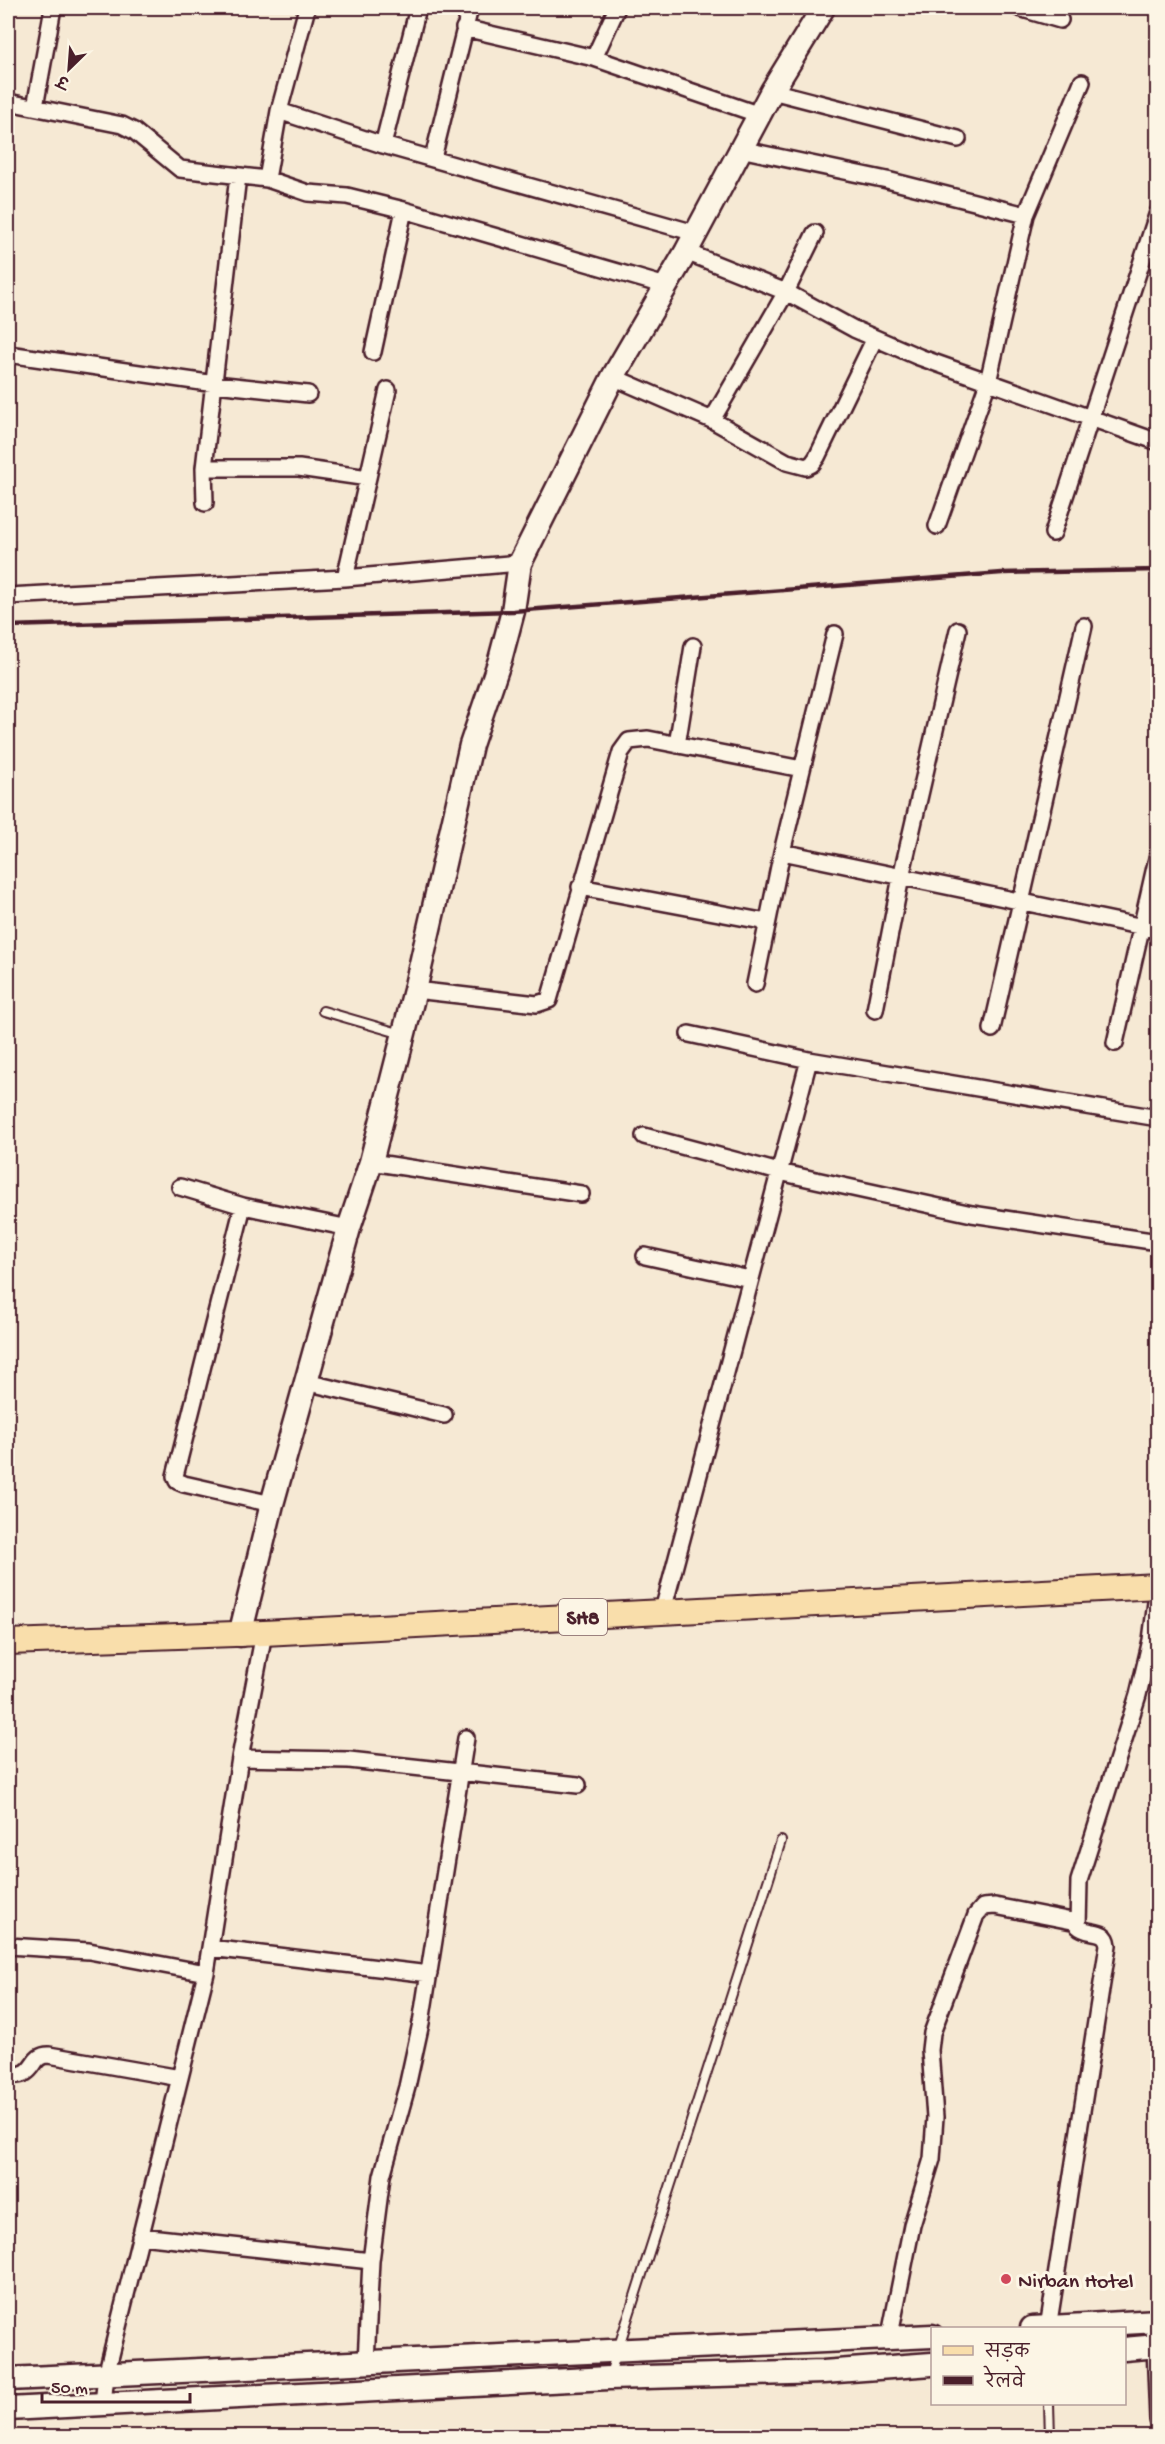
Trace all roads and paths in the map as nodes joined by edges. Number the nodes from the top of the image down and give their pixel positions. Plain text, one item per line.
1 (53, 8) edge
2 (307, 8) edge
3 (418, 8) edge
4 (470, 8) edge
5 (617, 8) edge
6 (823, 8) edge
7 (1019, 8) edge
8 (1060, 20) dead end
9 (464, 28) junction
10 (594, 58) junction
11 (1082, 82) dead end
12 (772, 91) junction
13 (8, 102) edge
14 (35, 107) junction
15 (279, 111) junction
16 (760, 115) junction
17 (958, 139) dead end
18 (383, 145) junction
19 (740, 149) junction
20 (433, 158) junction
21 (238, 176) junction
22 (267, 179) junction
23 (404, 210) junction
24 (1158, 212) edge
25 (1026, 215) junction
26 (814, 233) dead end
27 (690, 242) junction
28 (666, 286) junction
29 (786, 292) junction
30 (875, 338) junction
31 (373, 352) dead end
32 (8, 354) edge
33 (614, 377) junction
34 (988, 382) junction
35 (215, 384) junction
36 (388, 390) dead end
37 (308, 394) dead end
38 (1090, 418) junction
39 (712, 420) junction
40 (1158, 442) edge
41 (204, 468) junction
42 (368, 478) junction
43 (205, 503) dead end
44 (937, 526) dead end
45 (1053, 533) dead end
46 (520, 563) junction
47 (345, 578) junction
48 (8, 596) edge
49 (1084, 626) dead end
50 (958, 630) dead end
51 (835, 634) dead end
52 (693, 646) dead end
53 (677, 745) junction
54 (802, 769) junction
55 (782, 852) junction
56 (1158, 854) edge
57 (901, 877) junction
58 (580, 887) junction
59 (1020, 902) junction
60 (767, 922) junction
61 (1142, 927) junction
62 (1158, 930) edge
63 (754, 984) dead end
64 (415, 990) junction
65 (875, 1010) dead end
66 (323, 1011) dead end
67 (992, 1029) dead end
68 (689, 1034) dead end
69 (403, 1035) junction
70 (1115, 1043) dead end
71 (809, 1060) junction
72 (1158, 1118) edge
73 (644, 1136) dead end
74 (371, 1162) junction
75 (779, 1172) junction
76 (180, 1187) dead end
77 (581, 1194) dead end
78 (243, 1206) junction
79 (349, 1228) junction
80 (1158, 1242) edge
81 (645, 1256) dead end
82 (750, 1279) junction
83 (306, 1382) junction
84 (444, 1415) dead end
85 (272, 1504) junction
86 (1158, 1587) edge
87 (662, 1614) junction
88 (252, 1634) junction
89 (8, 1642) edge
90 (466, 1738) dead end
91 (240, 1758) junction
92 (459, 1772) junction
93 (578, 1785) dead end
94 (781, 1841) dead end
95 (1077, 1922) junction
96 (8, 1946) edge
97 (210, 1948) junction
98 (206, 1973) junction
99 (429, 1974) junction
100 (8, 2075) edge
101 (180, 2078) junction
102 (140, 2235) junction
103 (371, 2261) junction
104 (1156, 2321) edge
105 (1040, 2327) edge
106 (1057, 2327) edge
107 (931, 2336) edge
108 (889, 2340) junction
109 (1156, 2346) edge
110 (1126, 2349) edge
111 (618, 2351) junction
112 (366, 2361) junction
113 (931, 2364) edge
114 (106, 2375) junction
115 (609, 2378) junction
116 (8, 2379) edge
117 (104, 2404) junction
118 (1049, 2405) edge
119 (8, 2409) edge
120 (1158, 2420) edge
121 (1050, 2436) edge

1 - 14 street
2 - 15 street
3 - 18 street
4 - 9 street
5 - 10 street
6 - 12 street
7 - 8 street
9 - 10 street
9 - 20 street
10 - 16 street
11 - 25 street
12 - 16 street
12 - 17 street
13 - 14 street
14 - 21 street
15 - 18 street
15 - 22 street
16 - 19 street
18 - 20 street
19 - 25 street
19 - 27 street
20 - 27 street
21 - 22 street
21 - 35 street
22 - 23 street
23 - 28 street
23 - 31 street
24 - 38 street
25 - 34 street
26 - 29 street
27 - 28 street
27 - 29 street
28 - 33 street
29 - 30 street
29 - 39 street
30 - 34 street
30 - 39 street
32 - 35 street
33 - 39 street
33 - 46 street
34 - 38 street
34 - 44 street
35 - 37 street
35 - 41 street
36 - 42 street
38 - 40 street
38 - 45 street
41 - 42 street
41 - 43 street
42 - 47 street
46 - 47 street
46 - 64 street
47 - 48 street
49 - 59 street
50 - 57 street
51 - 54 street
52 - 53 street
53 - 54 street
53 - 58 street
54 - 55 street
55 - 57 street
55 - 60 street
56 - 61 street
57 - 59 street
57 - 65 street
58 - 60 street
58 - 64 street
59 - 61 street
59 - 67 street
60 - 63 street
61 - 62 street
61 - 70 street
64 - 69 street
66 - 69 lane
68 - 71 street
69 - 74 street
71 - 72 street
71 - 75 street
73 - 75 street
74 - 77 street
74 - 79 street
75 - 80 street
75 - 82 street
76 - 78 street
78 - 79 street
78 - 85 street
79 - 83 street
81 - 82 street
82 - 87 street
83 - 84 street
83 - 85 street
85 - 88 street
86 - 87 main road, SH8
86 - 95 street
87 - 88 main road, SH8
88 - 89 main road, SH8
88 - 91 street
90 - 92 street
91 - 92 street
91 - 97 street
92 - 93 street
92 - 99 street
94 - 111 lane
95 - 105 street
95 - 108 street
96 - 98 street
97 - 98 street
97 - 99 street
98 - 101 street
99 - 103 street
100 - 101 street
101 - 102 street
102 - 103 street
102 - 114 street
103 - 112 street
104 - 106 street
104 - 109 street
107 - 108 street
108 - 111 street
109 - 110 street
109 - 120 street
111 - 112 street
111 - 115 lane
112 - 114 street
113 - 115 street
114 - 116 street
114 - 117 street
115 - 117 street
117 - 119 street
118 - 121 lane

